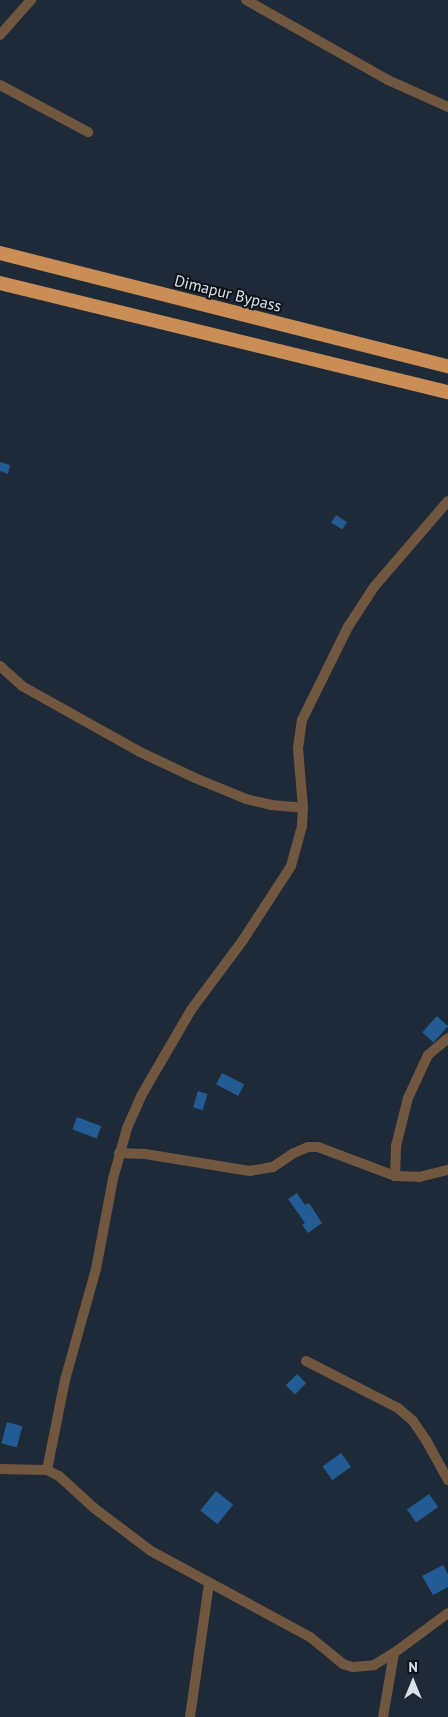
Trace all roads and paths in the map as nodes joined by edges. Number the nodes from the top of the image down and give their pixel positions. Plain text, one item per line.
1 (31, 0) edge
2 (246, 0) edge
3 (0, 35) edge
4 (0, 85) edge
5 (448, 107) edge
6 (88, 132) dead end
7 (0, 253) edge
8 (0, 283) edge
9 (448, 366) edge
10 (448, 392) edge
11 (448, 501) edge
12 (0, 666) edge
13 (303, 808) junction
14 (448, 1038) edge
15 (119, 1153) junction
16 (448, 1170) edge
17 (395, 1176) junction
18 (306, 1361) dead end
19 (0, 1469) edge
20 (47, 1470) junction
21 (448, 1480) edge
22 (209, 1583) junction
23 (448, 1613) edge
24 (394, 1653) junction
25 (190, 1717) edge
26 (382, 1717) edge

1 - 3 street
2 - 5 street
4 - 6 street
7 - 9 highway, Dimapur Bypass
8 - 10 highway
11 - 13 street
12 - 13 street
13 - 15 street
14 - 17 street
15 - 17 street
15 - 20 street
16 - 17 street
18 - 21 street
19 - 20 street
20 - 22 street
22 - 24 street
22 - 25 street
23 - 24 street
24 - 26 street

